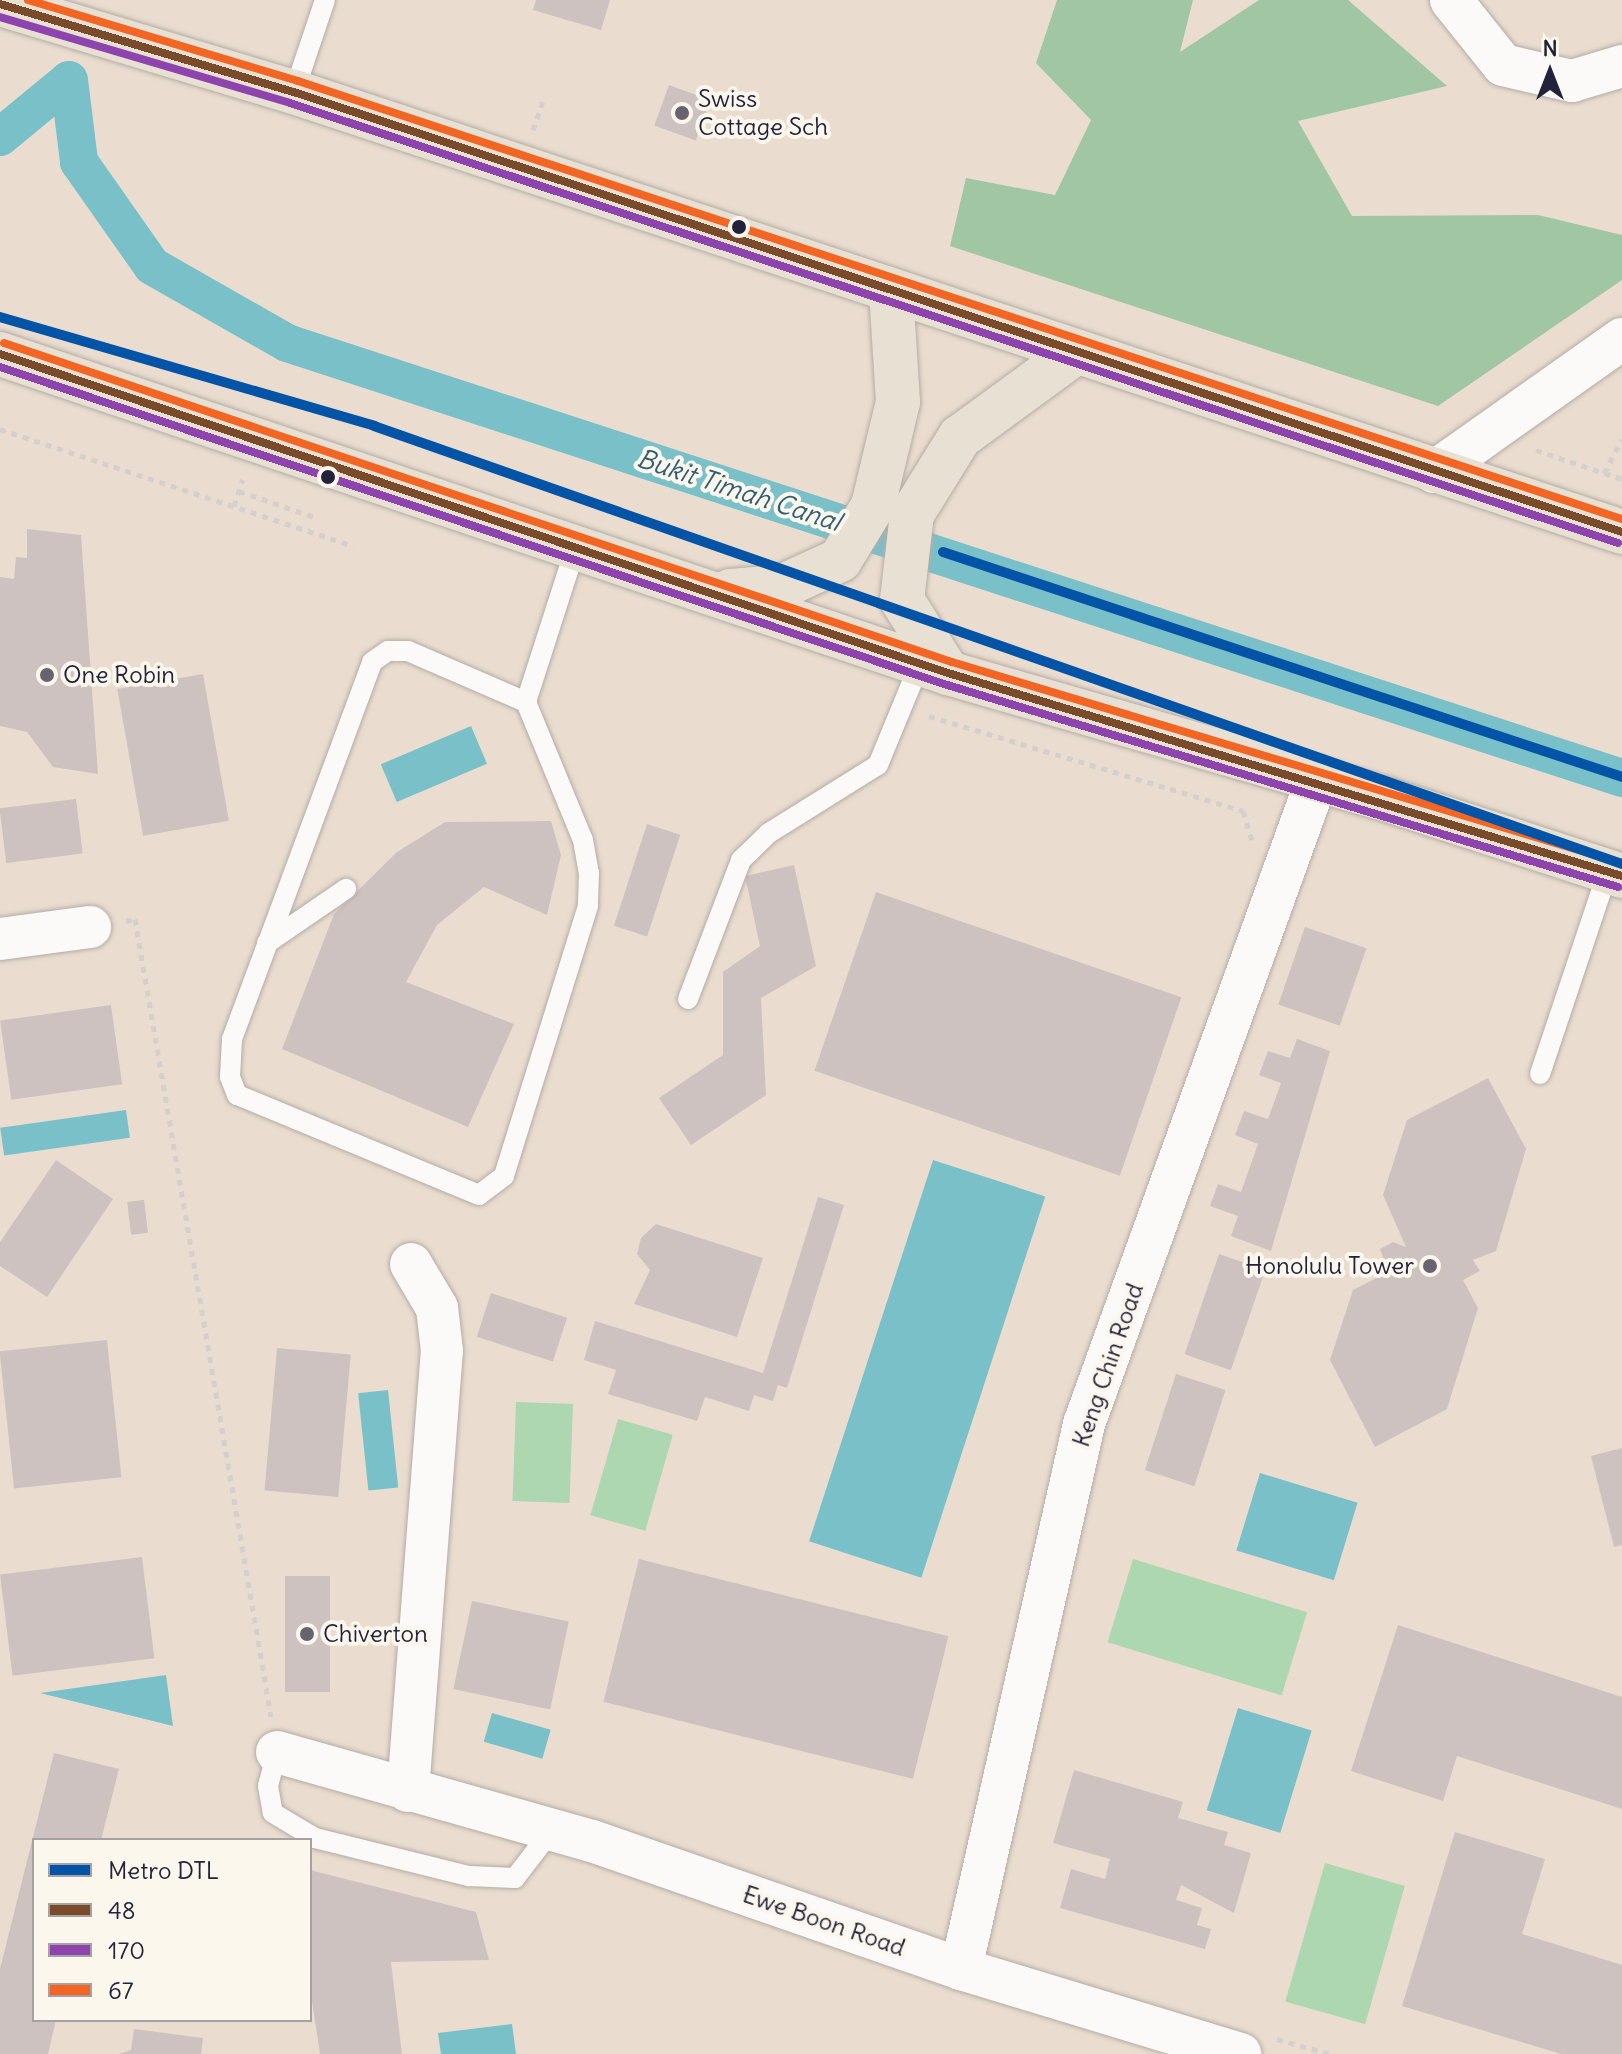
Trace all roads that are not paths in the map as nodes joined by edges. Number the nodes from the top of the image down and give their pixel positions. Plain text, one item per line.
1 (325, 0) edge
2 (1451, 0) edge
3 (0, 4) edge
4 (1622, 66) edge
5 (294, 92) junction
6 (891, 291) junction
7 (1622, 339) edge
8 (1076, 352) junction
9 (0, 354) edge
10 (1434, 472) junction
11 (1622, 532) edge
12 (576, 546) junction
13 (718, 592) junction
14 (934, 668) junction
15 (526, 702) junction
16 (1317, 779) junction
17 (1615, 874) edge
18 (346, 889) dead end
19 (90, 927) road end
20 (0, 939) edge
21 (267, 943) junction
22 (688, 999) dead end
23 (1540, 1074) dead end
24 (411, 1264) dead end
25 (277, 1752) joint
26 (408, 1791) junction
27 (552, 1830) junction
28 (961, 1969) junction
29 (1240, 2054) edge

1 - 5 lane
2 - 4 street
3 - 5 highway
5 - 6 highway
6 - 8 highway
6 - 13 highway
7 - 10 street
8 - 10 highway
8 - 14 highway
9 - 12 highway
10 - 11 highway
12 - 13 highway
12 - 15 lane
13 - 14 highway
14 - 16 highway
14 - 22 lane
15 - 21 lane
15 - 21 lane
16 - 17 highway
16 - 28 street, Keng Chin Road
17 - 23 lane
18 - 21 lane
19 - 20 street
24 - 26 street
25 - 26 street, Ewe Boon Road
25 - 27 lane
26 - 27 street, Ewe Boon Road
27 - 28 street, Ewe Boon Road
28 - 29 street, Ewe Boon Road

